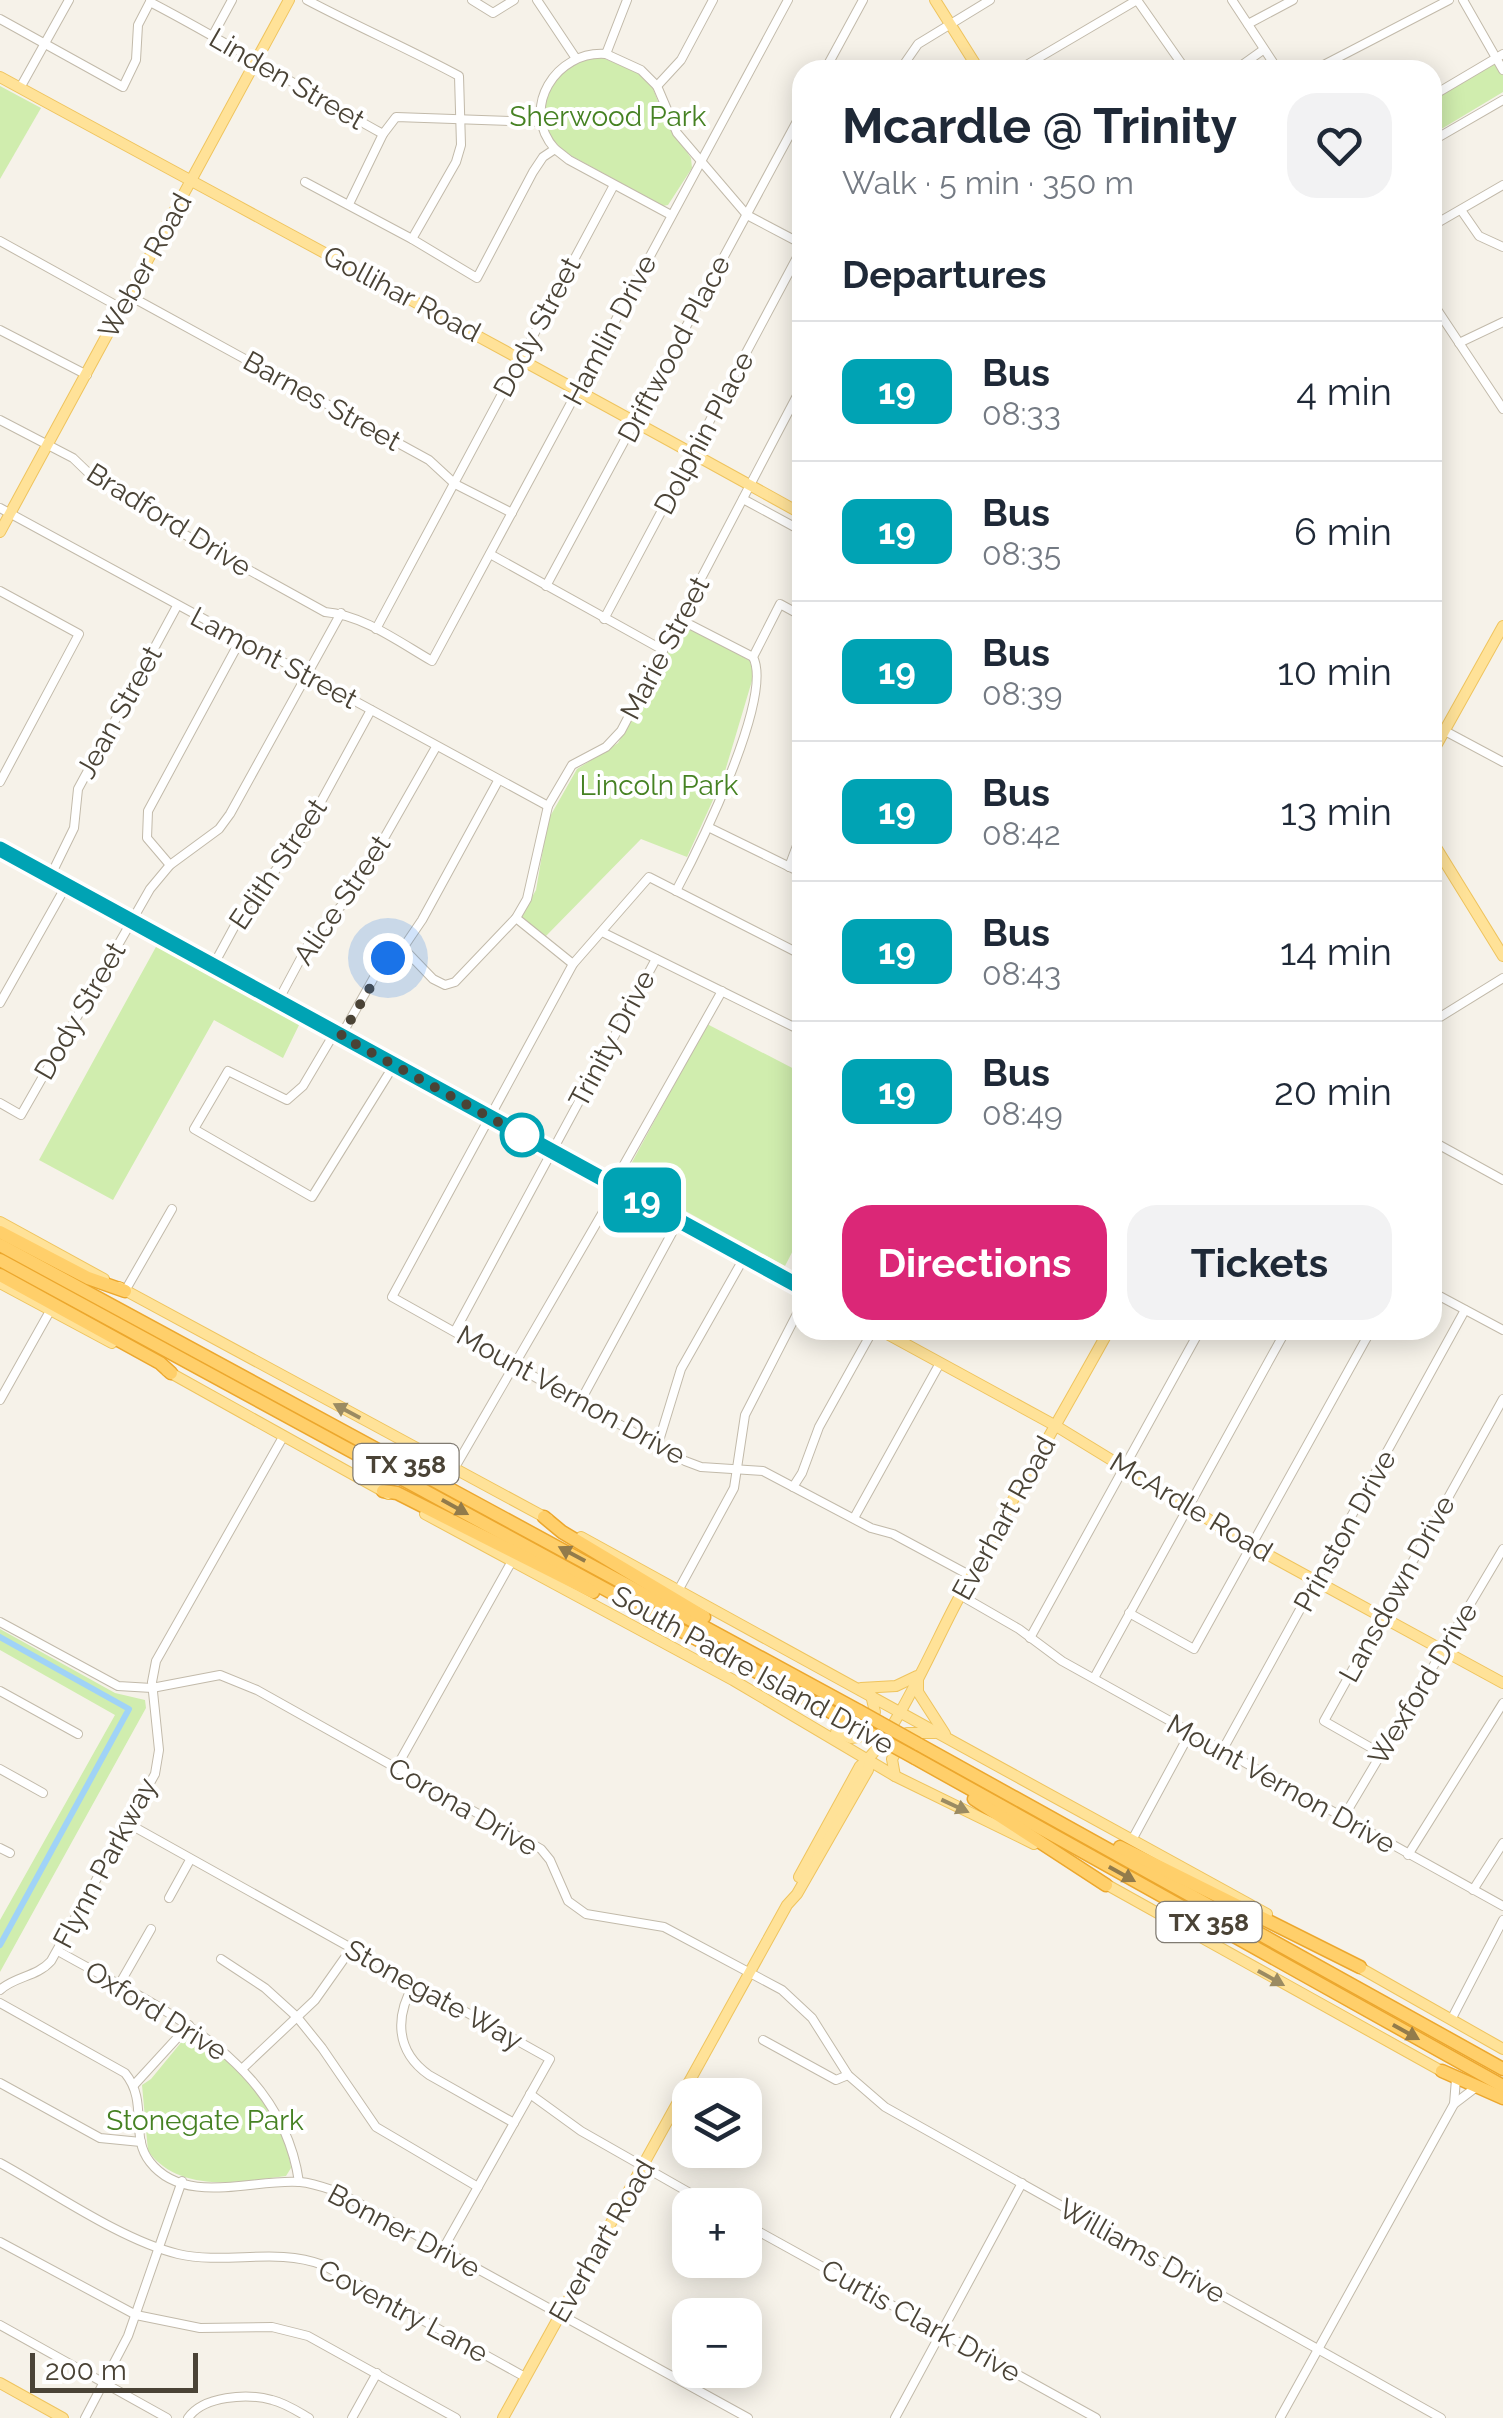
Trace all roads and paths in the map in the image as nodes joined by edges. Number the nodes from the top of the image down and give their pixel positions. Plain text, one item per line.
1 (68, 0) edge
2 (232, 0) edge
3 (289, 0) edge
4 (308, 0) edge
5 (472, 0) edge
6 (514, 0) edge
7 (536, 0) edge
8 (627, 0) edge
9 (713, 0) edge
10 (788, 0) edge
11 (863, 0) edge
12 (935, 0) edge
13 (990, 0) edge
14 (1137, 0) edge
15 (1232, 0) edge
16 (1292, 0) edge
17 (1449, 0) edge
18 (1463, 0) edge
19 (151, 1) edge
20 (0, 20) edge
21 (950, 24) junction
22 (1248, 24) junction
23 (213, 35) junction
24 (44, 44) junction
25 (1263, 50) junction
26 (606, 54) junction
27 (1499, 56) edge
28 (575, 57) junction
29 (830, 60) edge
30 (907, 60) edge
31 (973, 60) edge
32 (1035, 60) edge
33 (1180, 60) edge
34 (1249, 60) edge
35 (1270, 60) edge
36 (1333, 60) edge
37 (254, 62) junction
38 (1503, 70) edge
39 (0, 78) edge
40 (657, 86) junction
41 (20, 88) junction
42 (1442, 90) edge
43 (1503, 100) edge
44 (459, 118) junction
45 (540, 122) junction
46 (792, 131) edge
47 (383, 134) junction
48 (1442, 135) edge
49 (555, 148) junction
50 (700, 163) junction
51 (192, 182) junction
52 (305, 182) dead end
53 (614, 184) junction
54 (1503, 184) edge
55 (348, 204) junction
56 (1461, 210) junction
57 (671, 215) junction
58 (747, 215) junction
59 (1442, 220) edge
60 (412, 239) junction
61 (792, 240) edge
62 (0, 241) edge
63 (1503, 246) edge
64 (792, 265) edge
65 (128, 295) junction
66 (120, 308) junction
67 (1442, 317) edge
68 (1503, 322) edge
69 (0, 330) edge
70 (1459, 343) junction
71 (520, 357) junction
72 (86, 375) junction
73 (578, 390) junction
74 (792, 405) edge
75 (1503, 410) edge
76 (0, 420) edge
77 (636, 421) junction
78 (48, 446) junction
79 (692, 456) junction
80 (455, 484) junction
81 (750, 484) junction
82 (743, 498) junction
83 (792, 508) edge
84 (5, 511) edge
85 (512, 513) junction
86 (792, 516) edge
87 (785, 522) junction
88 (792, 526) edge
89 (0, 532) edge
90 (490, 554) junction
91 (546, 586) junction
92 (0, 591) edge
93 (177, 606) junction
94 (792, 611) edge
95 (341, 613) junction
96 (604, 619) junction
97 (682, 620) junction
98 (1503, 626) edge
99 (376, 629) junction
100 (242, 639) junction
101 (663, 650) junction
102 (753, 657) junction
103 (432, 660) joint
104 (307, 676) junction
105 (371, 710) junction
106 (1444, 731) junction
107 (1442, 735) edge
108 (436, 746) junction
109 (1503, 762) edge
110 (498, 781) junction
111 (0, 782) edge
112 (548, 806) junction
113 (710, 828) junction
114 (0, 850) edge
115 (792, 856) edge
116 (1442, 857) edge
117 (170, 865) junction
118 (788, 866) junction
119 (792, 868) edge
120 (50, 877) junction
121 (66, 886) junction
122 (676, 891) junction
123 (516, 918) junction
124 (131, 921) junction
125 (602, 932) junction
126 (403, 948) junction
127 (792, 950) edge
128 (1503, 956) edge
129 (656, 958) junction
130 (573, 964) junction
131 (213, 966) junction
132 (1503, 978) edge
133 (722, 990) junction
134 (278, 1001) junction
135 (0, 1003) edge
136 (1442, 1016) edge
137 (792, 1025) edge
138 (338, 1034) junction
139 (394, 1065) junction
140 (0, 1103) edge
141 (491, 1118) junction
142 (1442, 1146) edge
143 (553, 1152) junction
144 (1503, 1180) edge
145 (615, 1186) junction
146 (172, 1209) dead end
147 (679, 1220) junction
148 (0, 1222) edge
149 (0, 1232) edge
150 (0, 1244) edge
151 (745, 1256) junction
152 (0, 1260) edge
153 (0, 1275) edge
154 (792, 1282) edge
155 (0, 1283) edge
156 (126, 1291) junction
157 (1442, 1297) edge
158 (1466, 1310) junction
159 (50, 1311) junction
160 (792, 1323) edge
161 (1503, 1330) edge
162 (455, 1331) junction
163 (870, 1340) edge
164 (895, 1340) edge
165 (1103, 1340) edge
166 (1194, 1340) edge
167 (1280, 1340) edge
168 (1365, 1340) edge
169 (940, 1363) junction
170 (516, 1365) junction
171 (171, 1373) junction
172 (0, 1400) edge
173 (1503, 1400) edge
174 (580, 1402) junction
175 (1056, 1426) junction
176 (282, 1437) junction
177 (658, 1444) junction
178 (1123, 1466) junction
179 (737, 1467) junction
180 (454, 1469) junction
181 (793, 1487) junction
182 (383, 1491) junction
183 (1186, 1507) junction
184 (544, 1517) junction
185 (854, 1518) junction
186 (1252, 1546) junction
187 (1503, 1549) edge
188 (512, 1561) junction
189 (971, 1576) junction
190 (1318, 1582) junction
191 (679, 1589) junction
192 (960, 1596) junction
193 (633, 1605) junction
194 (1129, 1613) junction
195 (1381, 1618) junction
196 (0, 1622) edge
197 (1030, 1638) junction
198 (1444, 1651) junction
199 (918, 1676) junction
200 (1094, 1678) junction
201 (1503, 1682) edge
202 (812, 1684) junction
203 (152, 1688) junction
204 (859, 1688) junction
205 (0, 1691) edge
206 (872, 1695) junction
207 (1503, 1703) edge
208 (781, 1706) junction
209 (900, 1710) junction
210 (856, 1717) junction
211 (1190, 1733) junction
212 (78, 1734) dead end
213 (946, 1735) junction
214 (1222, 1751) junction
215 (917, 1754) junction
216 (1382, 1754) junction
217 (870, 1759) junction
218 (396, 1768) junction
219 (0, 1769) edge
220 (970, 1772) junction
221 (894, 1776) junction
222 (44, 1793) dead end
223 (1343, 1818) junction
224 (129, 1824) junction
225 (1132, 1840) junction
226 (1503, 1843) edge
227 (0, 1848) edge
228 (10, 1853) dead end
229 (1408, 1855) junction
230 (190, 1860) junction
231 (1106, 1884) junction
232 (1473, 1890) junction
233 (169, 1898) dead end
234 (1503, 1906) edge
235 (1503, 1920) edge
236 (151, 1930) dead end
237 (352, 1949) junction
238 (58, 1950) junction
239 (221, 1958) dead end
240 (1360, 1967) junction
241 (750, 1972) junction
242 (414, 1984) junction
243 (119, 1985) junction
244 (0, 1990) edge
245 (0, 2002) edge
246 (297, 2017) junction
247 (1451, 2020) junction
248 (188, 2025) junction
249 (762, 2040) dead end
250 (1503, 2049) edge
251 (243, 2068) junction
252 (1503, 2070) edge
253 (1442, 2071) junction
254 (848, 2075) junction
255 (1456, 2079) junction
256 (0, 2084) edge
257 (134, 2085) junction
258 (1503, 2086) edge
259 (1475, 2088) junction
260 (530, 2094) junction
261 (1503, 2101) edge
262 (1454, 2104) junction
263 (514, 2122) junction
264 (141, 2142) junction
265 (0, 2163) edge
266 (644, 2168) junction
267 (182, 2182) junction
268 (299, 2182) junction
269 (1022, 2183) junction
270 (478, 2187) junction
271 (680, 2188) edge
272 (762, 2233) edge
273 (0, 2242) edge
274 (159, 2248) junction
275 (443, 2249) junction
276 (136, 2314) junction
277 (560, 2315) junction
278 (0, 2325) edge
279 (940, 2332) junction
280 (1318, 2350) junction
281 (377, 2374) junction
282 (525, 2378) junction
283 (0, 2383) edge
284 (105, 2384) junction
285 (64, 2418) edge
286 (85, 2418) edge
287 (167, 2418) edge
288 (188, 2418) edge
289 (309, 2418) edge
290 (352, 2418) edge
291 (456, 2418) edge
292 (503, 2418) edge
293 (748, 2418) edge
294 (895, 2418) edge
295 (1096, 2418) edge
296 (1280, 2418) edge
297 (1441, 2418) edge

1 - 24 street
2 - 23 street
3 - 37 main road, Weber Road
4 - 44 street
5 - 6 street
7 - 28 street
8 - 26 street
9 - 40 street
10 - 50 street, Hamlin Drive
11 - 29 street
12 - 21 main road
13 - 21 street
14 - 32 street
14 - 33 street
15 - 22 street
16 - 22 street
17 - 36 street
18 - 27 street
19 - 23 street, Linden Street
19 - 24 street
20 - 24 street
21 - 30 street
21 - 31 main road
22 - 25 street
23 - 37 street, Linden Street
24 - 41 street
25 - 34 street
25 - 35 street
26 - 28 street
26 - 40 street
27 - 38 street
27 - 42 street
28 - 45 street
37 - 47 street, Linden Street
37 - 51 main road, Weber Road
39 - 41 main road, Gollihar Road
40 - 50 street
41 - 51 main road, Gollihar Road
43 - 48 street
44 - 45 street, Linden Street
44 - 47 street, Linden Street
44 - 60 street
45 - 49 street
46 - 58 street, Driftwood Place
47 - 55 street
49 - 53 street
49 - 60 street
50 - 57 street, Hamlin Drive
50 - 58 street
51 - 65 main road, Weber Road
51 - 71 main road, Gollihar Road
52 - 55 street
53 - 57 street
53 - 71 street, Dody Street
54 - 56 street
55 - 60 street
56 - 59 street
56 - 63 street
57 - 73 street, Hamlin Drive
58 - 61 street
58 - 77 street, Driftwood Place
62 - 66 street
64 - 79 street, Dolphin Place
65 - 66 main road, Weber Road
65 - 80 street, Barnes Street
66 - 72 main road, Weber Road
67 - 70 street
68 - 70 street
69 - 72 street
70 - 75 street
71 - 73 main road, Gollihar Road
71 - 80 street, Dody Street
72 - 78 main road, Weber Road
73 - 77 main road, Gollihar Road
73 - 85 street, Hamlin Drive
74 - 81 street, Marie Street
76 - 78 street, Bradford Drive
77 - 79 main road, Gollihar Road
77 - 91 street, Driftwood Place
78 - 84 main road, Weber Road
78 - 95 street, Bradford Drive
79 - 81 main road, Gollihar Road
79 - 96 street, Dolphin Place
80 - 85 street, Barnes Street
80 - 99 street, Dody Street
81 - 82 street, Marie Street
81 - 83 main road, Gollihar Road
82 - 87 street
82 - 97 street, Marie Street
84 - 89 main road, Weber Road
84 - 93 street, Lamont Street
85 - 90 street, Hamlin Drive
86 - 87 street
87 - 88 street
90 - 91 street
90 - 103 street, Hamlin Drive
91 - 96 street
92 - 111 street
93 - 100 street, Lamont Street
93 - 120 street, Jean Street
94 - 102 street
95 - 99 street, Bradford Drive
95 - 104 street, Dody Street
96 - 101 street
97 - 101 street, Marie Street
97 - 102 street
98 - 106 main road
99 - 103 street, Bradford Drive
100 - 104 street, Lamont Street
100 - 117 street
101 - 112 street, Marie Street
102 - 113 street
104 - 105 street, Lamont Street
104 - 117 street, Dody Street
105 - 108 street, Lamont Street
105 - 131 street, Edith Street
106 - 107 main road
106 - 109 street
108 - 110 street, Lamont Street
108 - 134 street, Alice Street
110 - 112 street, Lamont Street
110 - 126 street
112 - 123 street, Marie Street
113 - 118 street
113 - 122 street
114 - 120 main road
115 - 118 street
116 - 128 main road
117 - 124 street, Dody Street
118 - 119 street
120 - 121 main road
121 - 124 main road
121 - 135 street
122 - 125 street
122 - 127 street
123 - 126 street, Marie Street
123 - 130 street
124 - 131 main road
124 - 140 street, Dody Street
125 - 129 street
125 - 130 street
126 - 138 street
129 - 133 street
129 - 143 street, Trinity Drive
130 - 141 street
131 - 134 main road
132 - 136 street
133 - 137 street
133 - 145 street
134 - 138 main road
138 - 139 main road
138 - 139 street
139 - 141 main road
141 - 143 main road
141 - 162 street, Mount Vernon Drive
142 - 144 street
143 - 145 main road
143 - 162 street, Trinity Drive
145 - 147 main road
145 - 170 street
146 - 156 street
147 - 151 main road
147 - 174 street
148 - 156 main road
149 - 156 highway
202 -> 150 highway, South Padre Island Drive / TX 358
151 - 154 main road
151 - 177 street
152 -> 193 highway, South Padre Island Drive / TX 358
153 - 171 highway
155 - 159 main road
180 -> 156 main road
157 - 158 street
158 - 161 street
158 - 190 street, Prinston Drive
159 - 171 main road
159 - 172 street
160 - 179 street
162 - 170 street, Mount Vernon Drive
163 - 181 street
164 - 169 main road, McArdle Road
165 - 175 main road, Everhart Road
166 - 178 street
167 - 183 street
168 - 186 street
169 - 175 main road, McArdle Road
169 - 185 street
170 - 174 street, Mount Vernon Drive
170 - 180 street
171 - 176 main road
173 - 195 street, Lansdown Drive
174 - 177 street, Mount Vernon Drive
175 - 178 main road, McArdle Road
175 - 189 main road, Everhart Road
176 - 182 main road
176 - 203 street, Flynn Parkway
177 - 179 street, Mount Vernon Drive
178 - 183 main road, McArdle Road
178 - 197 street
179 - 181 street, Mount Vernon Drive
179 - 191 street
180 - 184 main road
181 - 185 street, Mount Vernon Drive
182 - 188 main road
182 - 193 highway
183 - 186 main road, McArdle Road
183 - 194 street
184 - 191 main road
184 - 202 highway
185 - 189 street, Mount Vernon Drive
186 - 190 main road, McArdle Road
186 - 194 street
187 - 198 street, Wexford Drive
188 - 208 main road
188 - 218 street
189 - 192 main road, Everhart Road
190 - 195 main road, McArdle Road
190 - 214 street, Prinston Drive
191 - 204 main road
192 - 197 street, Mount Vernon Drive
192 - 199 main road, Everhart Road
193 - 210 highway, South Padre Island Drive / TX 358
194 - 200 street
195 - 198 main road, McArdle Road
195 - 216 street, Lansdown Drive
196 - 203 street
197 - 200 street, Mount Vernon Drive
198 - 201 main road, McArdle Road
198 - 216 street, Wexford Drive
199 - 204 main road
199 - 209 main road, Everhart Road
199 - 213 main road
200 - 211 street, Mount Vernon Drive
202 - 210 highway, South Padre Island Drive / TX 358
203 - 218 street, Corona Drive
203 - 224 street, Flynn Parkway
204 - 206 main road
205 - 212 street
206 - 208 main road
206 - 209 main road
207 - 229 street
208 - 217 main road
209 - 213 main road
209 - 217 main road, Everhart Road
210 - 215 highway, South Padre Island Drive / TX 358, bridge
211 - 214 street, Mount Vernon Drive
211 - 225 street
213 - 221 main road
213 - 225 main road
214 - 223 street, Mount Vernon Drive
215 - 220 highway, South Padre Island Drive / TX 358
215 - 231 highway
215 -> 258 highway, South Padre Island Drive / TX 358
216 - 223 street, Wexford Drive
217 - 221 main road
217 - 241 main road, Everhart Road
218 - 241 street, Corona Drive
219 - 222 street
220 - 240 highway
220 - 252 highway, South Padre Island Drive / TX 358
221 -> 231 main road
223 - 229 street, Mount Vernon Drive
224 - 230 street, Stonegate Way
224 - 238 street, Flynn Parkway
225 - 240 main road
226 - 232 street
227 - 228 street
229 - 232 street, Mount Vernon Drive
230 - 233 street
230 - 237 street, Stonegate Way
231 -> 253 main road
232 - 234 street, Mount Vernon Drive
235 - 247 street
236 - 243 street
237 - 242 street, Stonegate Way
237 - 246 street
238 - 243 street, Oxford Drive
238 - 244 street, Flynn Parkway
239 - 246 street
240 - 247 main road
241 - 254 street, Williams Drive
241 - 266 main road, Everhart Road
242 - 260 street, Stonegate Way
242 - 263 street
243 - 248 street, Oxford Drive
245 - 257 street
246 - 251 street
246 - 270 street
247 - 250 main road
248 - 251 street, Oxford Drive
248 - 257 street
249 - 254 street, Williams Drive
251 - 268 street, Oxford Drive
253 - 255 main road
253 - 261 highway
254 - 269 street, Williams Drive
255 - 259 main road
255 - 262 street
256 - 264 street
257 - 264 street
259 - 261 main road
259 - 262 street
260 - 263 street, Stonegate Way
260 - 266 street
262 - 280 street
263 - 270 street, Stonegate Way
264 - 267 street
265 - 274 street, Coventry Lane
266 - 271 street
266 - 277 main road, Everhart Road
267 - 268 street, Bonner Drive
267 - 274 street
268 - 275 street, Bonner Drive
269 - 279 street
269 - 280 street, Williams Drive
270 - 275 street, Stonegate Way
272 - 279 street, Curtis Clark Drive
273 - 276 street
274 - 276 street
274 - 282 street, Coventry Lane
275 - 277 street, Bonner Drive
276 - 281 street
276 - 284 street
277 - 282 main road, Everhart Road
277 - 293 street, Bonner Drive
278 - 284 street
279 - 294 street
279 - 295 street, Curtis Clark Drive
280 - 296 street
280 - 297 street, Williams Drive
281 - 290 street
281 - 291 street
282 - 292 main road, Everhart Road
283 - 285 main road
284 - 286 street
284 - 287 street
288 - 289 street

